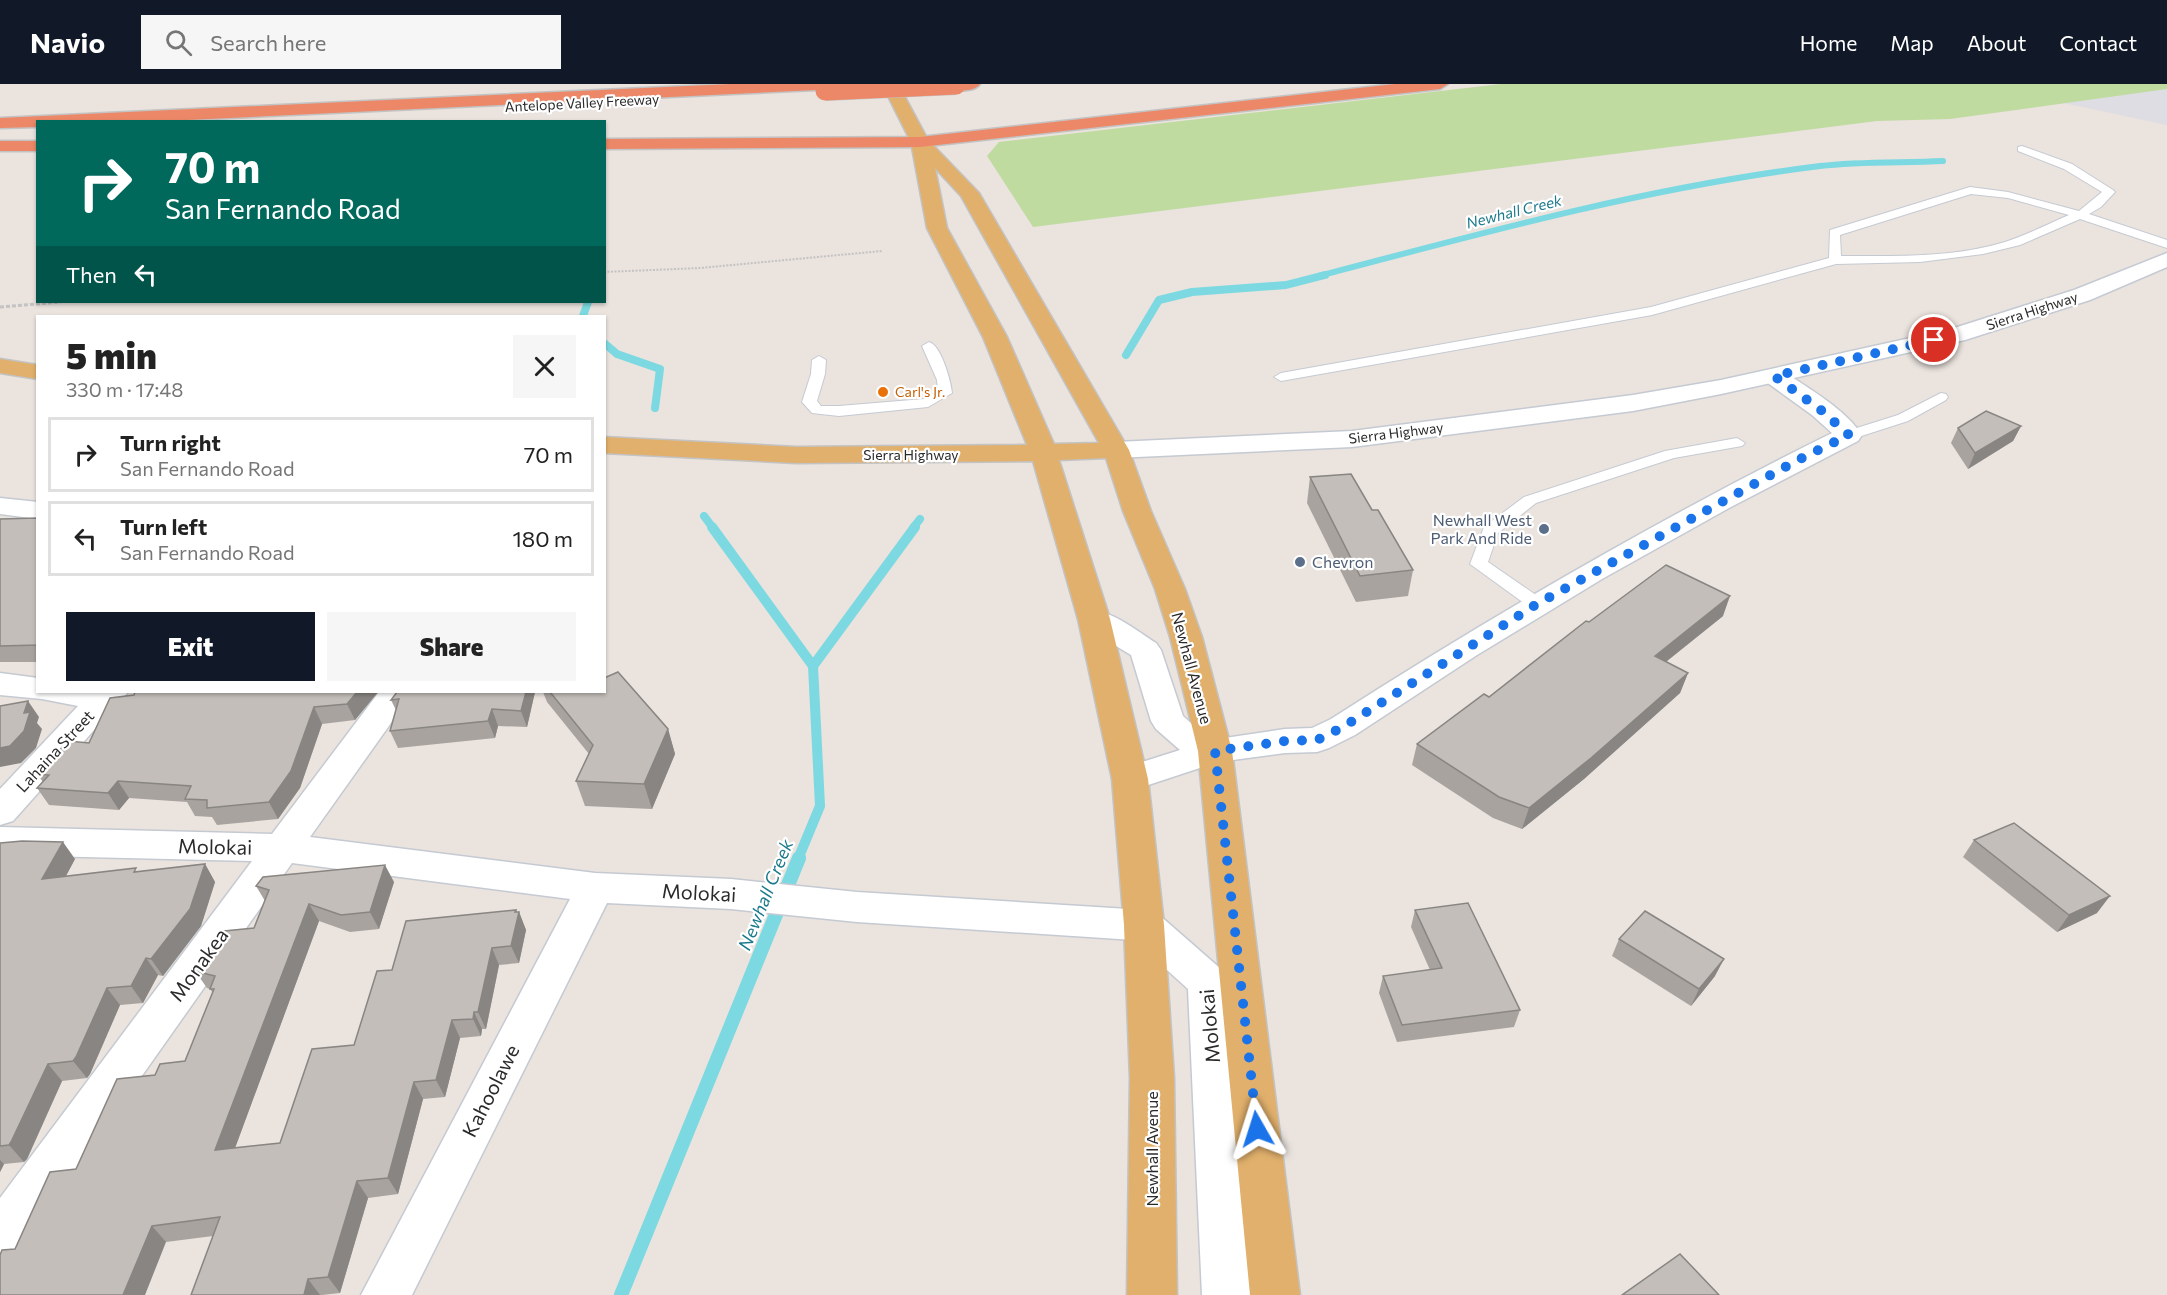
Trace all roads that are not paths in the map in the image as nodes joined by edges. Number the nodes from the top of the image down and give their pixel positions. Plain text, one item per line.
1 (676, 84) edge
2 (890, 84) edge
3 (972, 84) edge
4 (1440, 84) edge
5 (956, 85) edge
6 (829, 86) edge
7 (0, 113) edge
8 (67, 120) edge
9 (228, 120) edge
10 (36, 121) edge
11 (0, 123) edge
12 (36, 129) edge
13 (0, 130) edge
14 (920, 142) junction
15 (606, 144) edge
16 (0, 146) edge
17 (36, 146) edge
18 (2022, 149) dead end
19 (2080, 215) junction
20 (2167, 243) edge
21 (2167, 259) edge
22 (1835, 260) junction
23 (929, 346) dead end
24 (819, 360) dead end
25 (0, 366) edge
26 (36, 372) edge
27 (1774, 376) junction
28 (1281, 377) dead end
29 (1941, 397) dead end
30 (1849, 435) junction
31 (1737, 443) dead end
32 (606, 445) edge
33 (1116, 450) junction
34 (1044, 453) junction
35 (0, 506) edge
36 (36, 511) edge
37 (1537, 604) junction
38 (1094, 618) junction
39 (0, 684) edge
40 (36, 689) edge
41 (72, 693) edge
42 (395, 693) edge
43 (107, 695) edge
44 (1215, 751) junction
45 (1130, 779) junction
46 (0, 812) edge
47 (0, 841) edge
48 (284, 848) junction
49 (595, 888) junction
50 (1143, 925) junction
51 (0, 1238) edge
52 (386, 1295) edge
53 (1152, 1295) edge
54 (1227, 1295) edge
55 (1275, 1295) edge

1 - 7 highway
2 - 14 main road, Newhall Avenue
3 - 5 highway, Antelope Valley Freeway
4 - 14 highway
5 - 6 highway, Antelope Valley Freeway, bridge
6 - 8 highway
6 - 9 highway, Antelope Valley Freeway
10 - 11 highway
12 - 13 highway
14 - 15 highway
14 - 33 main road, Newhall Avenue
14 - 34 main road, Newhall Avenue
16 - 17 highway
18 - 19 lane
19 - 20 lane
19 - 22 lane
19 - 22 lane
21 - 27 street, Sierra Highway
22 - 28 lane
23 - 24 lane
25 - 26 main road
27 - 30 street
27 - 33 street, Sierra Highway
29 - 30 lane
30 - 37 street
31 - 37 lane
32 - 34 main road, Sierra Highway
33 - 34 main road, Sierra Highway
33 - 44 main road, Newhall Avenue
34 - 38 main road, Newhall Avenue
35 - 36 street
37 - 44 street
38 - 44 street
38 - 45 main road, Newhall Avenue
39 - 40 street
41 - 43 street
42 - 48 street, Monakea
43 - 46 street, Lahaina Street
44 - 45 street
44 - 55 main road, Newhall Avenue
45 - 50 main road, Newhall Avenue
47 - 48 street, Molokai
48 - 49 street, Molokai
48 - 51 street, Monakea
49 - 50 street, Molokai
49 - 52 street, Kahoolawe
50 - 53 main road, Newhall Avenue
50 - 54 street, Molokai

